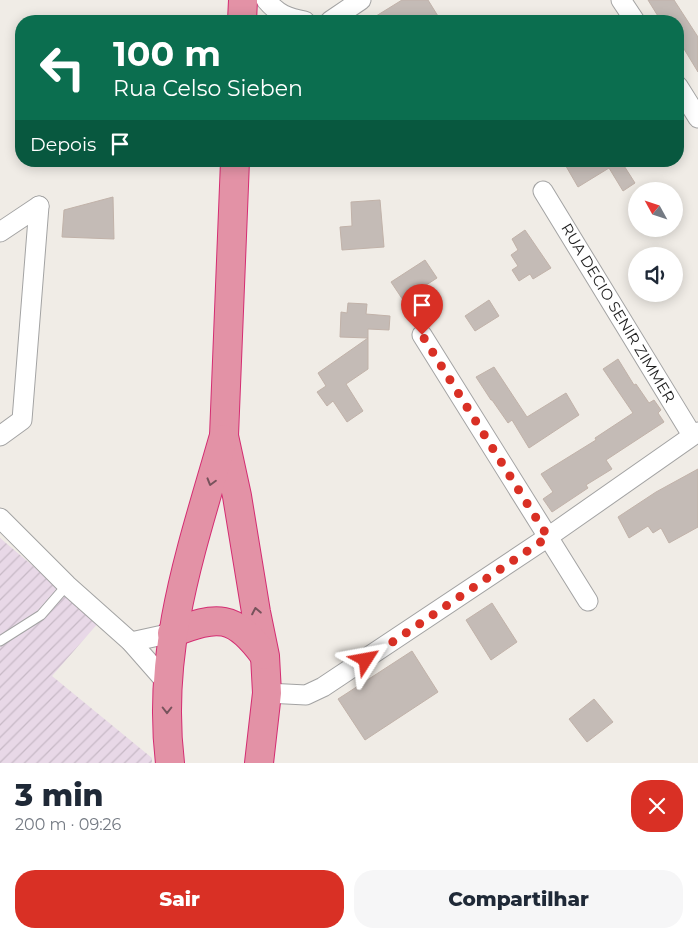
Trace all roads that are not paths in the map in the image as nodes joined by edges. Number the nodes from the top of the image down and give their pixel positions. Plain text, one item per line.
1 (243, 0) edge
2 (266, 0) edge
3 (361, 0) edge
4 (622, 0) edge
5 (242, 15) edge
6 (285, 15) edge
7 (339, 15) edge
8 (631, 15) edge
9 (684, 96) edge
10 (698, 118) edge
11 (236, 167) edge
12 (543, 191) dead end
13 (0, 232) edge
14 (422, 335) dead end
15 (695, 433) edge
16 (0, 436) edge
17 (224, 436) junction
18 (0, 518) edge
19 (548, 537) junction
20 (67, 585) junction
21 (588, 601) dead end
22 (172, 633) junction
23 (0, 642) edge
24 (131, 642) junction
25 (265, 656) junction
26 (167, 683) junction
27 (267, 693) junction
28 (260, 761) edge
29 (170, 763) edge

1 - 5 highway
2 - 6 street
3 - 7 street
4 - 8 street
9 - 10 street
11 - 17 highway
12 - 15 street, RUA DECIO SENIR ZIMMER
13 - 16 street
14 - 19 street
15 - 19 street
17 -> 22 highway
25 -> 17 highway
18 - 20 street
19 - 21 street
19 - 27 street
20 - 23 lane
20 - 24 street
22 - 24 street
22 - 25 highway
22 - 26 highway
24 - 26 street
25 - 27 highway
26 -> 29 highway
27 - 28 highway

